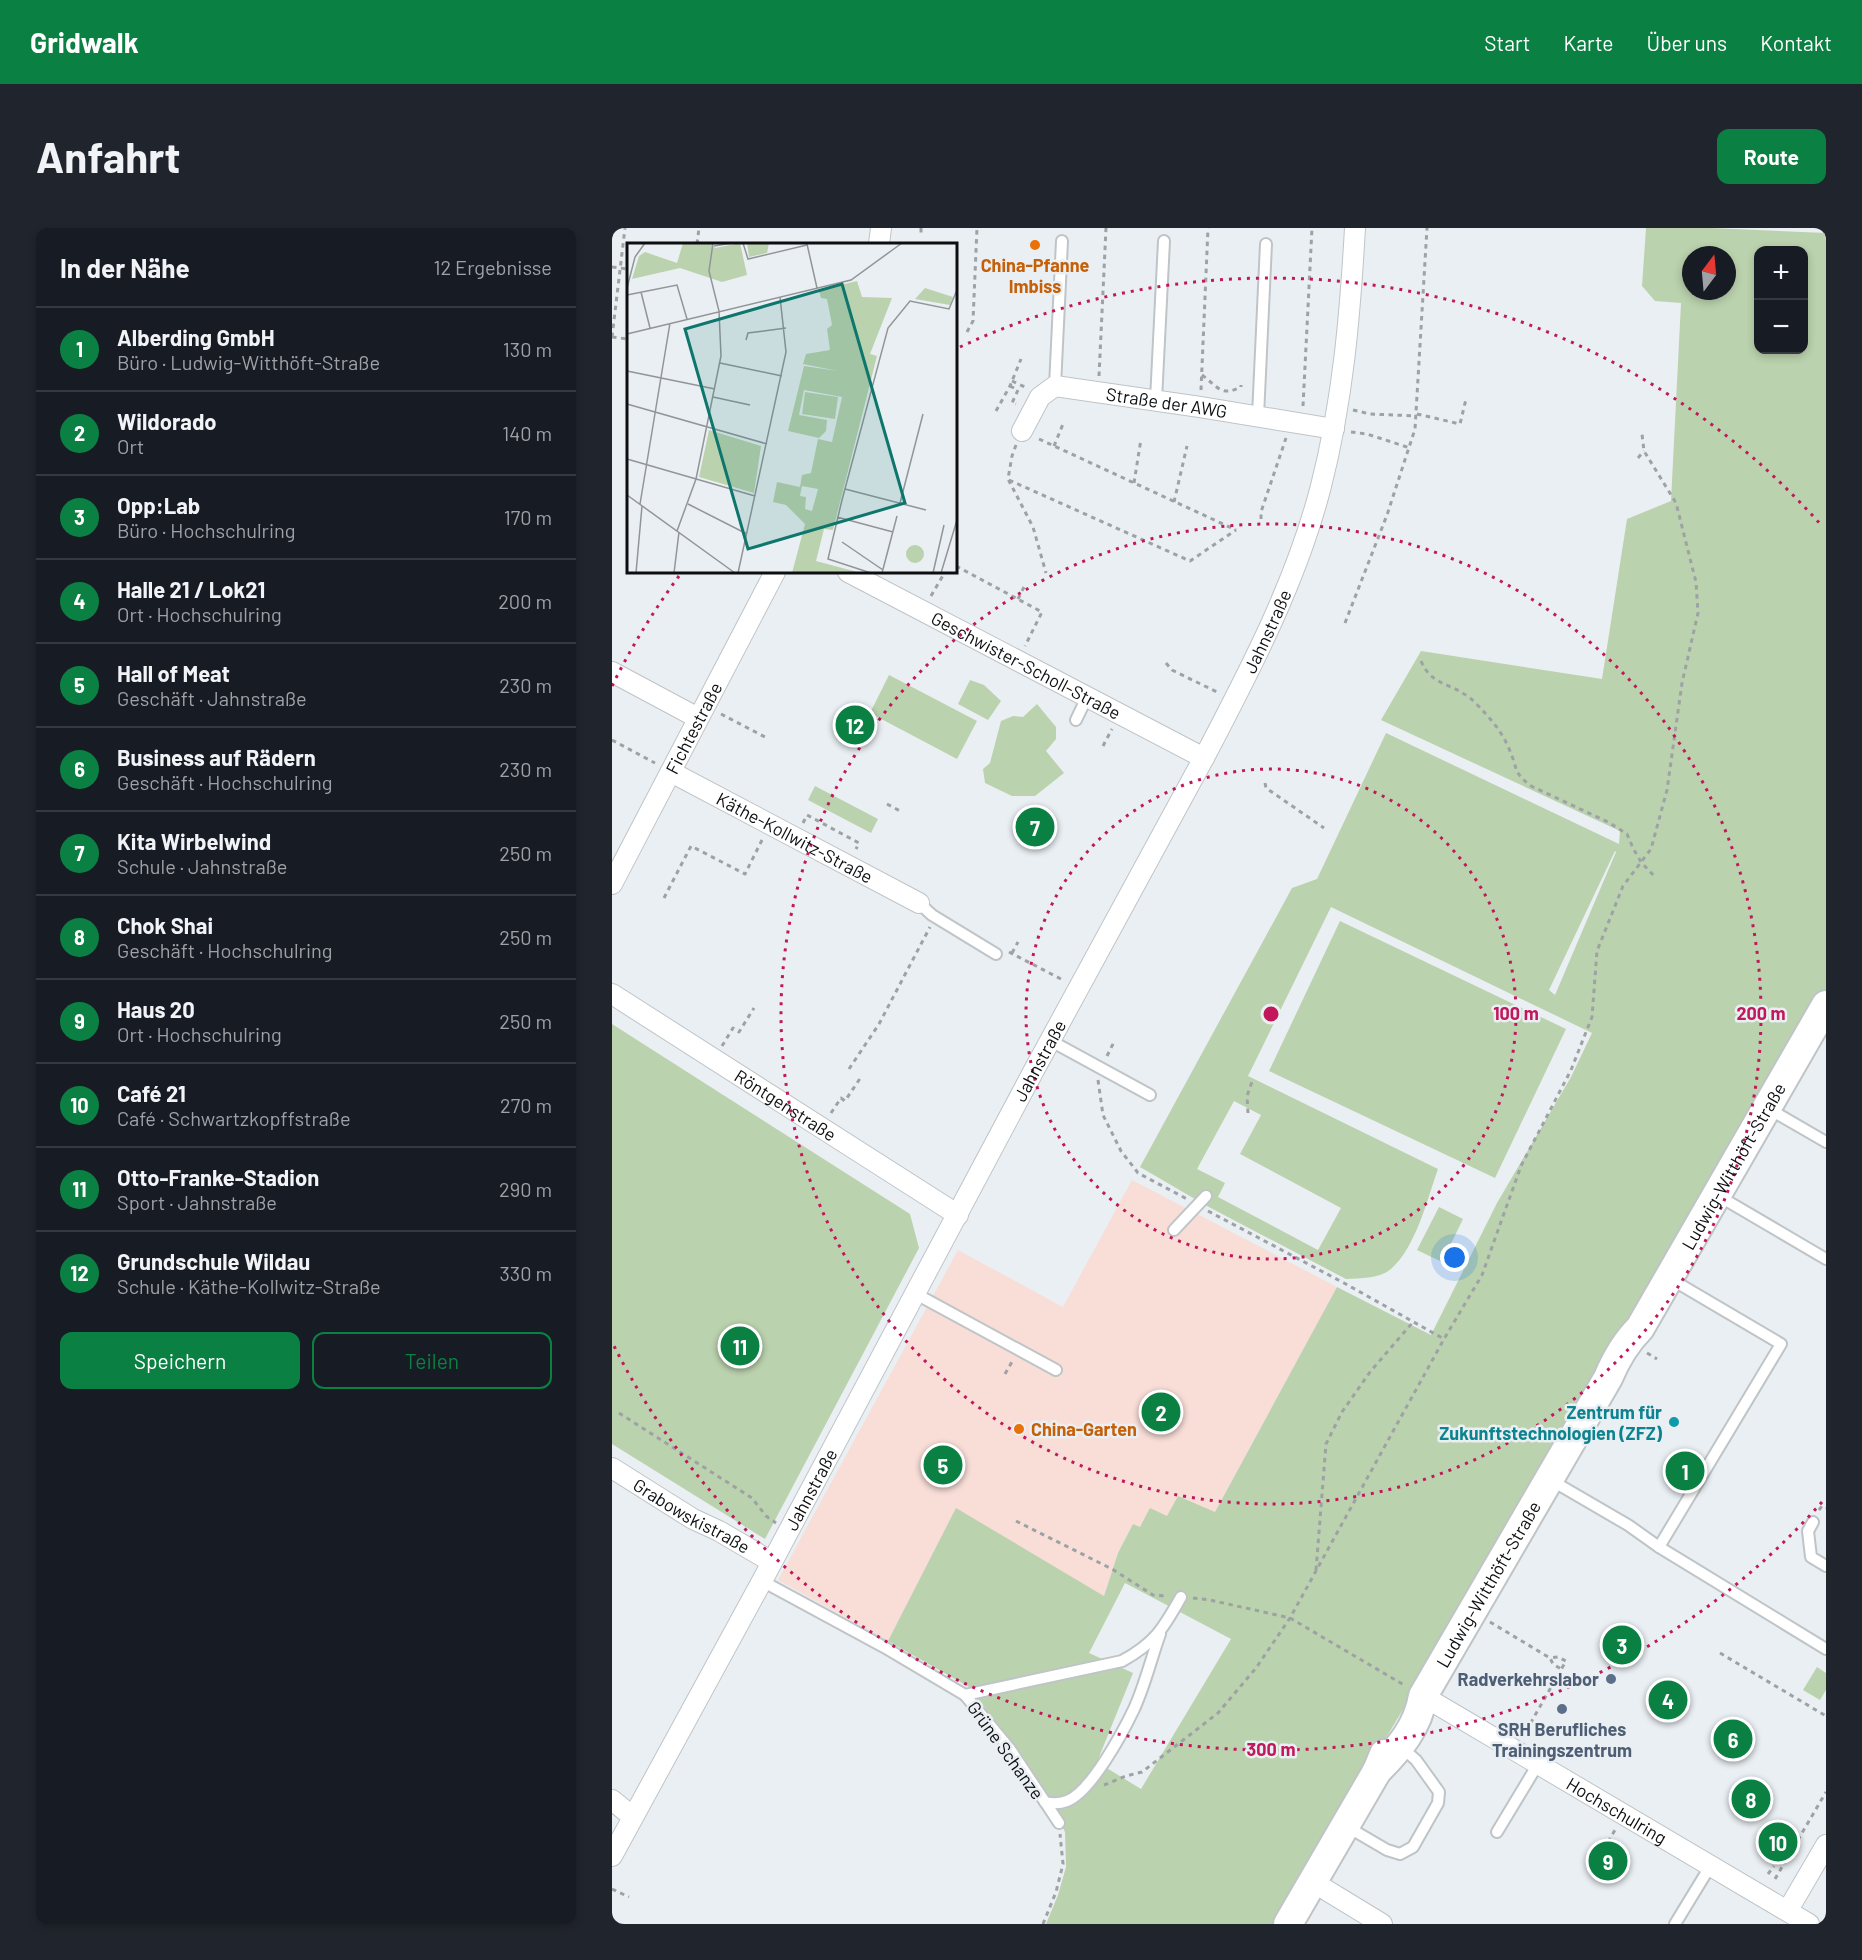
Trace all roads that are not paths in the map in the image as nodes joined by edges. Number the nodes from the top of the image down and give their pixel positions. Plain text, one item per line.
1 (881, 228) edge
2 (1355, 228) edge
3 (1062, 241) dead end
4 (1164, 241) dead end
5 (879, 243) edge
6 (1266, 244) dead end
7 (1055, 386) junction
8 (1156, 400) junction
9 (1258, 416) junction
10 (1334, 429) junction
11 (1022, 431) road end
12 (774, 573) edge
13 (850, 573) edge
14 (612, 672) edge
15 (1087, 698) junction
16 (698, 718) junction
17 (1076, 720) dead end
18 (1204, 758) junction
19 (664, 768) junction
20 (612, 884) edge
21 (919, 903) joint
22 (996, 954) dead end
23 (612, 994) edge
24 (1826, 1005) edge
25 (1051, 1041) junction
26 (1150, 1095) dead end
27 (1767, 1107) junction
28 (1826, 1142) edge
29 (1717, 1195) junction
30 (1206, 1196) dead end
31 (958, 1215) junction
32 (1174, 1230) dead end
33 (1826, 1259) edge
34 (1669, 1278) junction
35 (916, 1294) junction
36 (1056, 1370) dead end
37 (612, 1468) edge
38 (1549, 1479) junction
39 (1813, 1522) dead end
40 (1659, 1547) junction
41 (772, 1562) junction
42 (1826, 1566) edge
43 (762, 1581) junction
44 (1181, 1597) road end
45 (1161, 1631) junction
46 (1826, 1649) edge
47 (1417, 1692) junction
48 (965, 1695) junction
49 (1395, 1744) junction
50 (1538, 1764) junction
51 (612, 1800) edge
52 (1045, 1802) junction
53 (633, 1817) junction
54 (1059, 1823) road end
55 (1346, 1825) junction
56 (1497, 1832) dead end
57 (1826, 1845) edge
58 (612, 1856) edge
59 (1711, 1865) junction
60 (1312, 1882) junction
61 (1785, 1916) junction
62 (1288, 1924) edge
63 (1382, 1924) edge
64 (1675, 1924) edge
65 (1809, 1924) edge

1 - 5 street
2 - 10 street, Jahnstraße
3 - 7 lane
4 - 8 lane
6 - 9 lane
7 - 8 street, Straße der AWG
7 - 11 street
8 - 9 street, Straße der AWG
9 - 10 street, Straße der AWG
10 - 18 street, Jahnstraße
12 - 16 street, Fichtestraße
13 - 15 street, Geschwister-Scholl-Straße
14 - 16 street
15 - 17 lane
15 - 18 street, Geschwister-Scholl-Straße
16 - 19 street, Fichtestraße
18 - 25 street, Jahnstraße
19 - 20 street, Fichtestraße
19 - 21 street, Käthe-Kollwitz-Straße
21 - 22 lane
23 - 31 street, Röntgenstraße
24 - 27 street, Ludwig-Witthöft-Straße
25 - 26 lane
25 - 31 street, Jahnstraße
27 - 28 lane
27 - 29 street, Ludwig-Witthöft-Straße
29 - 33 lane
29 - 34 street, Ludwig-Witthöft-Straße
30 - 32 lane
31 - 35 street, Jahnstraße
34 - 38 street, Ludwig-Witthöft-Straße
34 - 40 lane
35 - 36 lane
35 - 41 street, Jahnstraße
37 - 41 street, Grabowskistraße
38 - 40 lane
38 - 47 street, Ludwig-Witthöft-Straße
39 - 42 lane
40 - 46 lane
41 - 43 street, Jahnstraße
43 - 48 lane, Grüne Schanze
43 - 53 street, Jahnstraße
44 - 45 lane
45 - 48 lane
45 - 52 lane
47 - 49 street
47 - 50 street, Hochschulring
48 - 52 lane, Grüne Schanze
49 - 55 street
49 - 55 lane
50 - 56 lane
50 - 59 street, Hochschulring
51 - 53 street
52 - 54 lane, Grüne Schanze
53 - 58 street, Jahnstraße
55 - 60 street
57 - 61 street
59 - 61 street, Hochschulring
59 - 64 lane
60 - 62 street
60 - 63 street
61 - 65 street, Hochschulring

